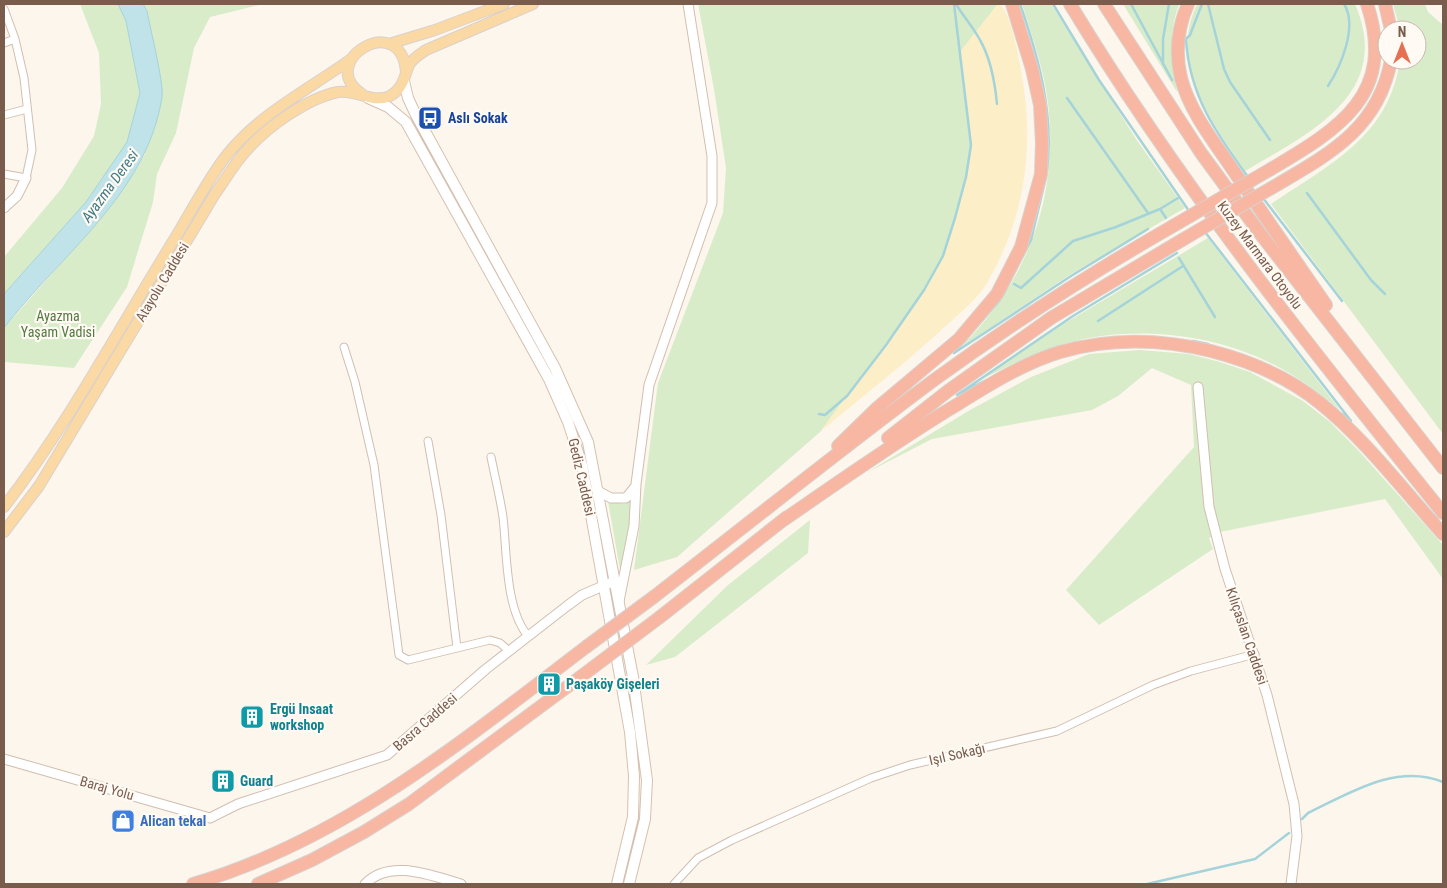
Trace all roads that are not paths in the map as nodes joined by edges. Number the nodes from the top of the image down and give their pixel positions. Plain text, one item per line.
1 (504, 4) edge
2 (533, 4) edge
3 (688, 4) edge
4 (1012, 4) edge
5 (1070, 4) edge
6 (1104, 4) edge
7 (1188, 4) edge
8 (1367, 4) edge
9 (1385, 4) edge
10 (4, 9) edge
11 (1389, 20) edge
12 (15, 39) junction
13 (4, 43) edge
14 (389, 44) junction
15 (351, 59) junction
16 (1388, 70) edge
17 (404, 81) junction
18 (367, 97) junction
19 (27, 109) junction
20 (4, 115) edge
21 (4, 174) edge
22 (26, 178) junction
23 (4, 208) edge
24 (344, 347) dead end
25 (1198, 387) dead end
26 (1404, 418) junction
27 (428, 441) dead end
28 (491, 457) dead end
29 (1443, 468) edge
30 (636, 484) junction
31 (795, 488) junction
32 (598, 491) junction
33 (4, 507) edge
34 (1443, 513) edge
35 (782, 521) junction
36 (4, 532) edge
37 (1443, 534) edge
38 (610, 583) junction
39 (619, 604) junction
40 (528, 636) junction
41 (457, 648) junction
42 (509, 651) junction
43 (1255, 654) junction
44 (4, 759) edge
45 (210, 818) joint
46 (193, 884) edge
47 (258, 884) edge
48 (365, 884) edge
49 (461, 884) edge
50 (617, 884) edge
51 (629, 884) edge
52 (674, 884) edge
53 (1291, 884) edge

1 - 14 main road, Atayolu Caddesi
2 - 17 main road, Atayolu Caddesi
3 - 30 street
4 - 31 highway
5 - 34 highway, Kuzey Marmara Otoyolu
6 - 26 highway, Kuzey Marmara Otoyolu
7 - 26 highway
8 - 31 highway, bridge
9 - 11 highway
10 - 12 street
12 - 13 street
12 - 19 street
14 - 15 main road, Atayolu Caddesi
14 - 17 main road
15 - 18 main road
15 - 33 main road, Atayolu Caddesi
16 - 35 highway, bridge
17 - 18 main road, Atayolu Caddesi
17 - 32 main road, Gediz Caddesi
18 - 36 main road, Atayolu Caddesi
18 - 38 main road, Gediz Caddesi
19 - 20 street
19 - 22 street
21 - 22 street
22 - 23 street
24 - 41 street
25 - 43 street, Kılıçaslan Caddesi
26 - 29 highway, Kuzey Marmara Otoyolu
27 - 41 street
28 - 40 street
30 - 32 street
30 - 39 street
31 - 46 highway, bridge
32 - 38 main road, Gediz Caddesi
35 - 37 highway
35 - 47 highway, bridge
38 - 39 main road, Gediz Caddesi
38 - 40 street, Basra Caddesi
38 - 50 main road, Gediz Caddesi
39 - 51 main road, Gediz Caddesi
40 - 42 street, Basra Caddesi
41 - 42 street
42 - 45 street, Basra Caddesi
43 - 52 street, Işıl Sokağı
43 - 53 street, Kılıçaslan Caddesi
44 - 45 street, Baraj Yolu
48 - 49 street

